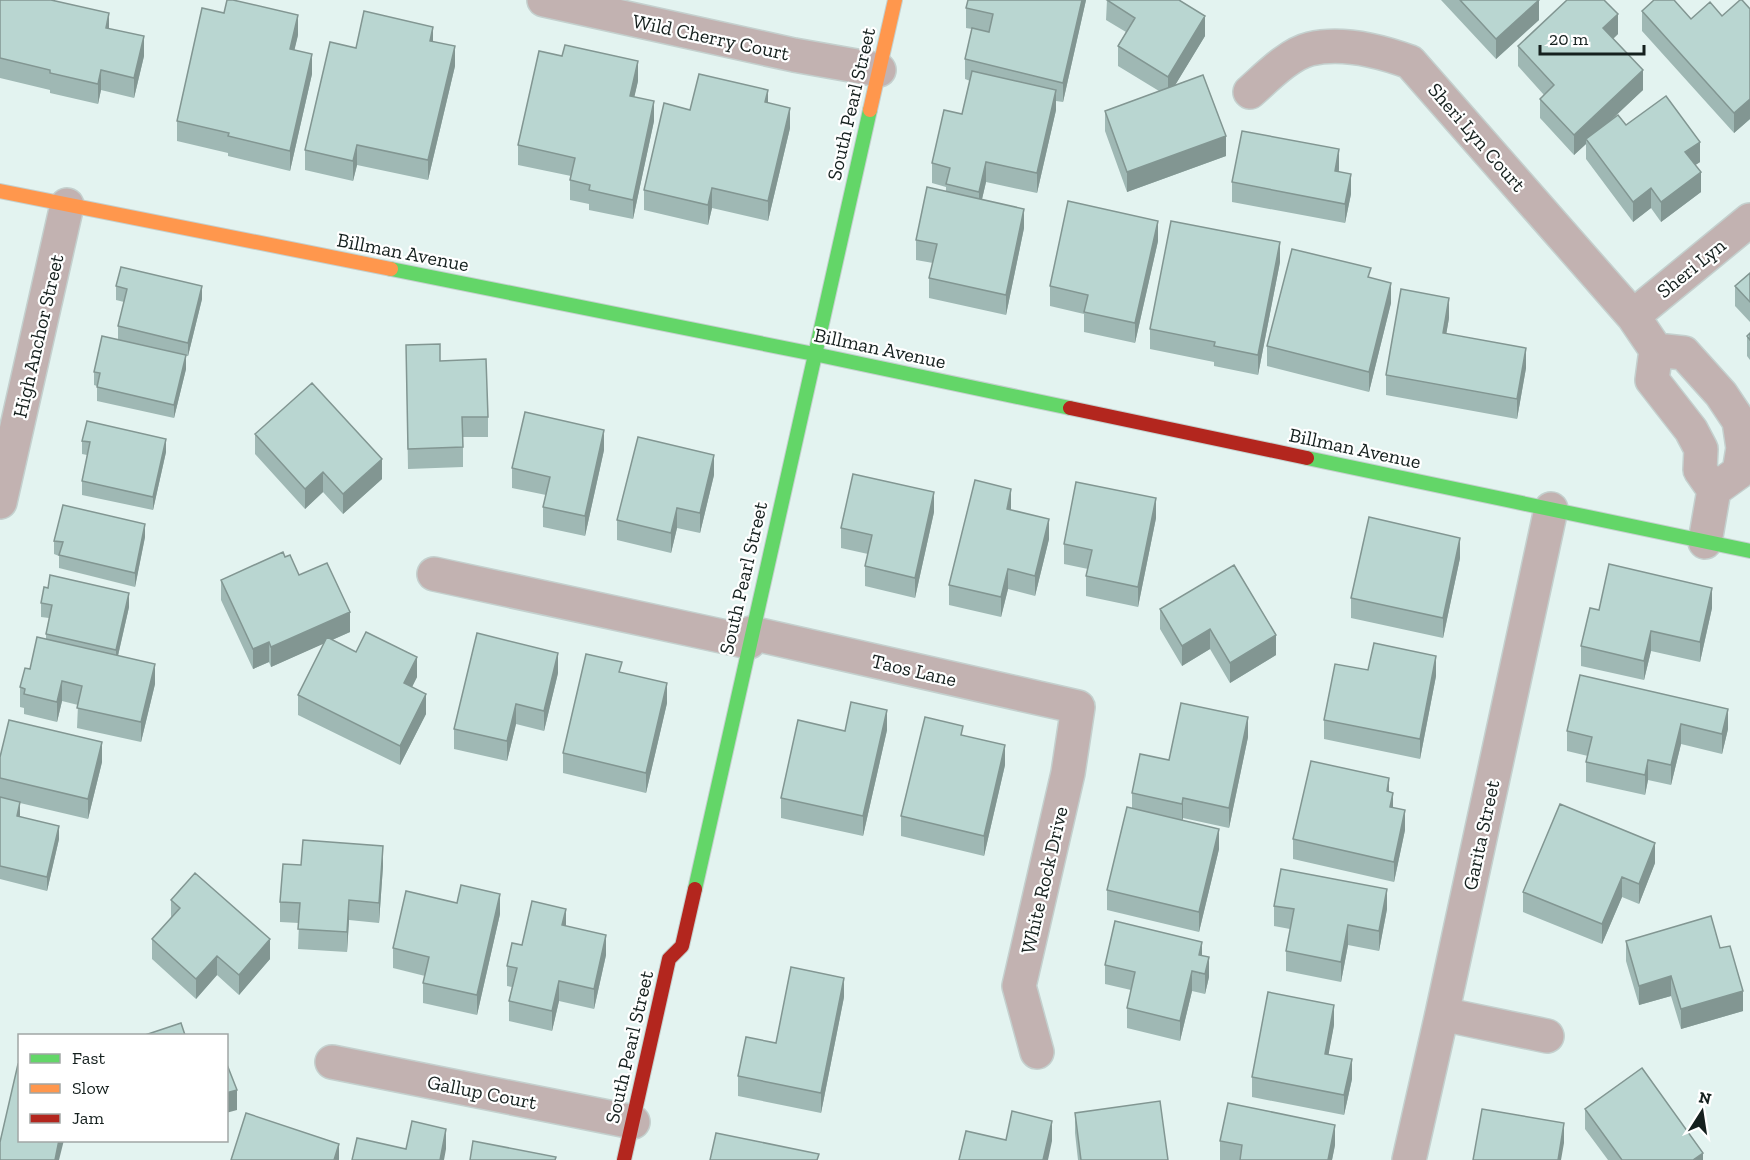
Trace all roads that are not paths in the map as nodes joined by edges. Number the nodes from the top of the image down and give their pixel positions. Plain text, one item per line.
1 (544, 0) edge
2 (895, 0) edge
3 (879, 70) junction
4 (1250, 92) dead end
5 (0, 191) edge
6 (67, 205) junction
7 (1750, 220) edge
8 (1633, 316) junction
9 (1656, 350) junction
10 (814, 354) junction
11 (1714, 490) junction
12 (0, 502) edge
13 (1551, 509) junction
14 (1705, 542) junction
15 (1750, 551) edge
16 (434, 574) dead end
17 (750, 638) junction
18 (1078, 707) joint
19 (1442, 1014) junction
20 (1547, 1036) dead end
21 (1036, 1052) dead end
22 (332, 1062) dead end
23 (633, 1122) junction
24 (624, 1160) edge
25 (1409, 1160) edge

1 - 3 street, Wild Cherry Court
2 - 3 street, South Pearl Street
3 - 10 street, South Pearl Street
4 - 8 street, Sheri Lyn Court
5 - 6 street, Billman Avenue
6 - 10 street, Billman Avenue
6 - 12 street, High Anchor Street
7 - 8 street, Sheri Lyn
8 - 9 street, Sheri Lyn Court
9 - 11 street
9 - 11 street
10 - 13 street, Billman Avenue
10 - 17 street, South Pearl Street
11 - 14 street
13 - 14 street, Billman Avenue
13 - 19 street, Garita Street
14 - 15 street, Billman Avenue
16 - 17 street, Taos Lane
17 - 18 street, Taos Lane
17 - 23 street, South Pearl Street
18 - 21 street, White Rock Drive
19 - 20 street
19 - 25 street, Garita Street
22 - 23 street, Gallup Court
23 - 24 street, South Pearl Street

